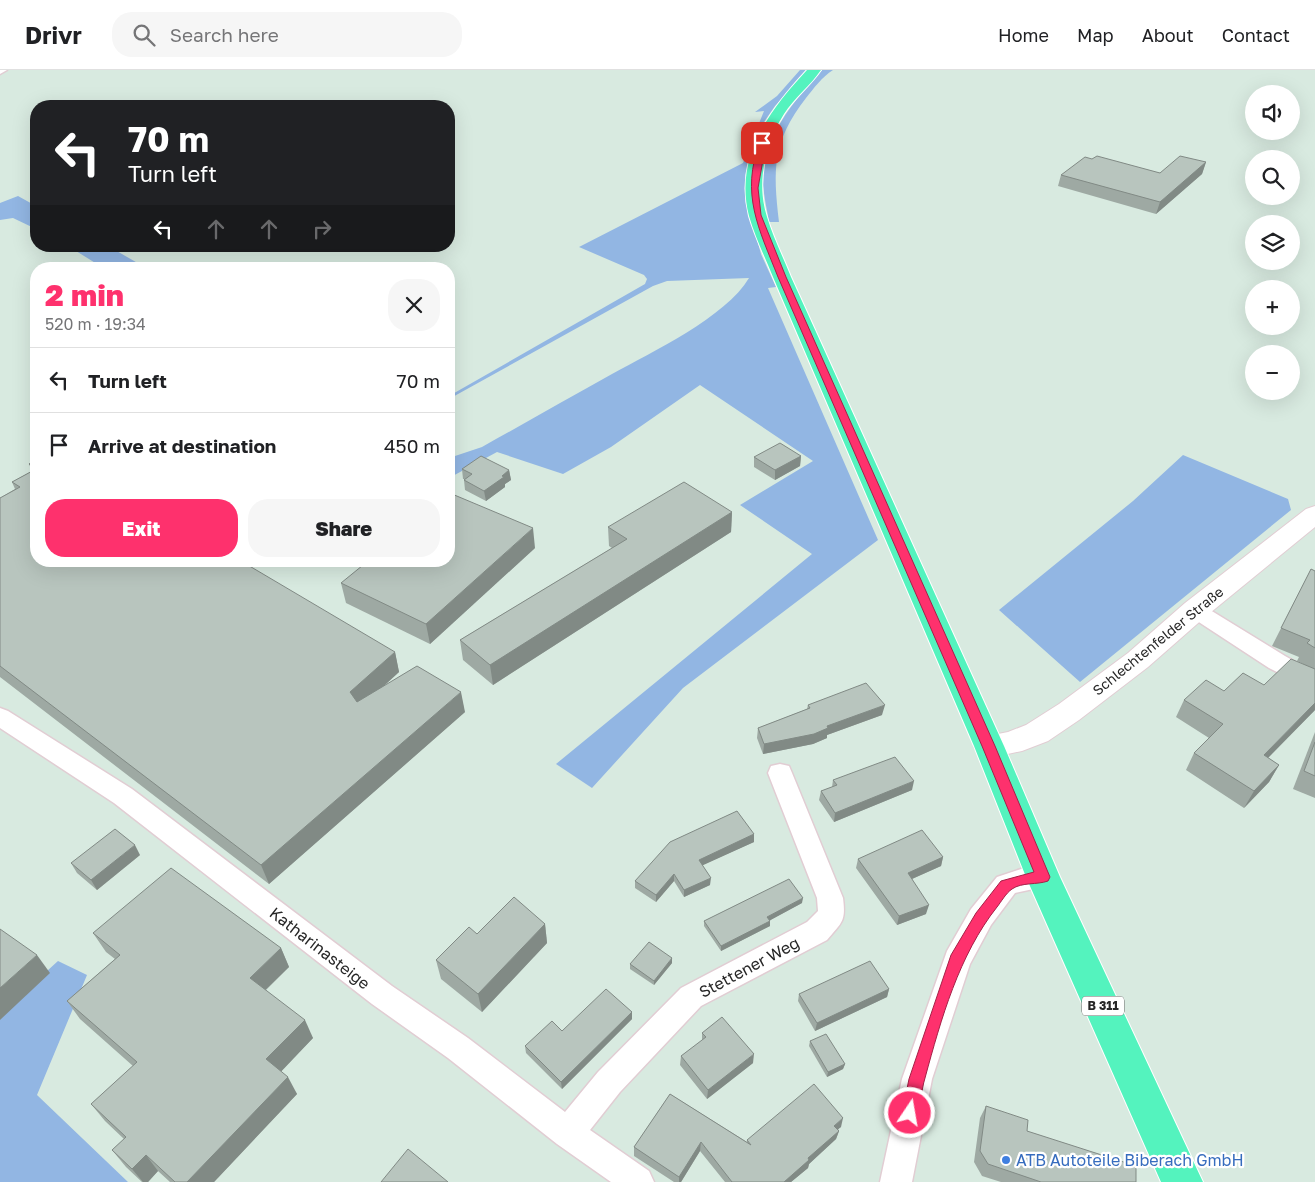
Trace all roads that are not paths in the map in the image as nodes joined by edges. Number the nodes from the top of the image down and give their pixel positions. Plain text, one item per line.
1 (814, 70) edge
2 (1315, 514) edge
3 (1195, 610) junction
4 (1315, 683) edge
5 (0, 717) edge
6 (988, 746) junction
7 (780, 773) dead end
8 (1044, 877) junction
9 (568, 1133) junction
10 (638, 1182) edge
11 (896, 1182) edge
12 (1182, 1182) edge

1 - 6 main road, B 311
2 - 3 street, Schlechtenfelder Straße
3 - 4 street
3 - 6 street, Schlechtenfelder Straße
5 - 9 street, Katharinasteige
6 - 8 main road, B 311
7 - 9 street, Stettener Weg
8 - 11 street
8 - 12 main road, B 311
9 - 10 street, Katharinasteige

